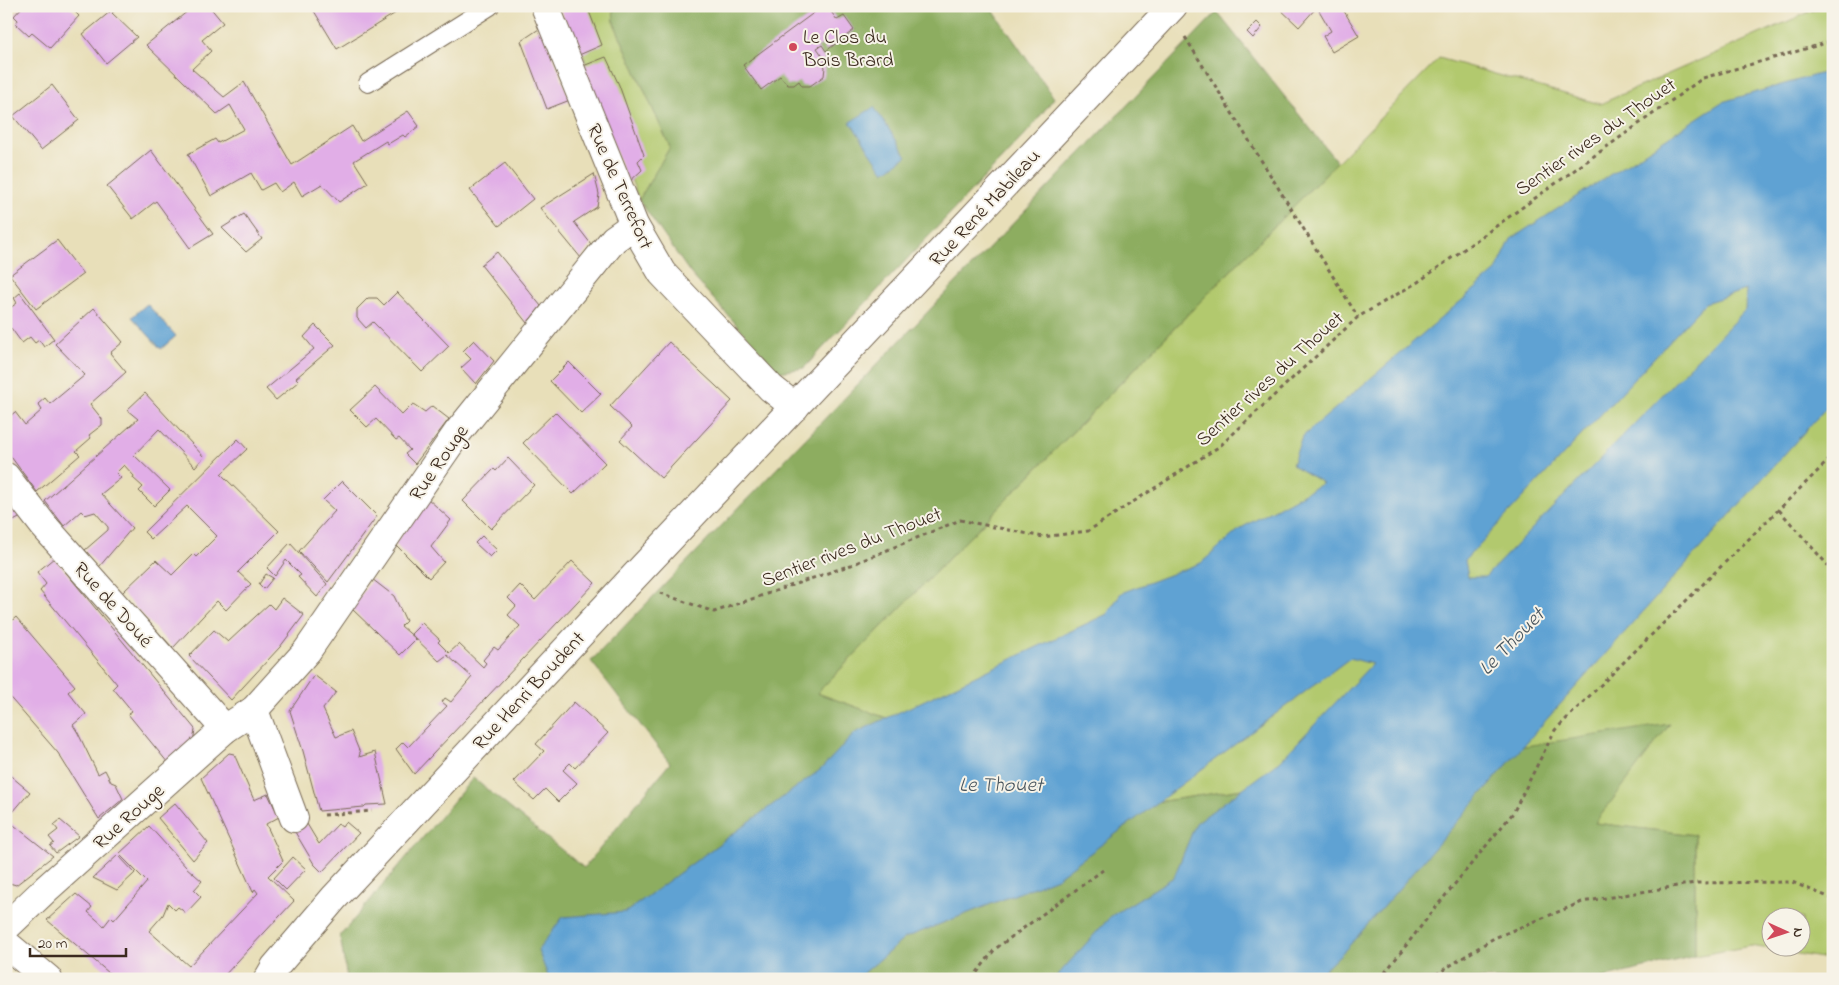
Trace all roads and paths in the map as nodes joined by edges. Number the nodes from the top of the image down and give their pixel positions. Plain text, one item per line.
1 (490, 6) edge
2 (545, 6) edge
3 (1171, 9) edge
4 (1833, 41) edge
5 (368, 83) dead end
6 (634, 225) junction
7 (1358, 317) junction
8 (794, 407) junction
9 (1833, 456) edge
10 (6, 477) edge
11 (1778, 510) junction
12 (1833, 571) edge
13 (629, 582) junction
14 (254, 710) junction
15 (225, 729) junction
16 (294, 818) joint
17 (406, 822) junction
18 (1103, 870) dead end
19 (1833, 899) edge
20 (6, 927) edge
21 (6, 944) edge
22 (48, 979) edge
23 (268, 979) edge
24 (972, 979) edge
25 (1380, 979) edge
26 (1429, 979) edge

1 - 5 lane
2 - 6 street, Rue de Terrefort
3 - 7 path
3 - 8 street, Rue René Mabileau
4 - 7 path, Sentier rives du Thouet
6 - 8 street, Rue de Terrefort
6 - 14 street, Rue Rouge
7 - 13 path, Sentier rives du Thouet
8 - 13 street, Rue Henri Boudent
9 - 11 path
10 - 15 street, Rue de Doué
11 - 12 path
11 - 25 path
13 - 17 street, Rue Henri Boudent
14 - 15 street, Rue Rouge
14 - 16 street
15 - 20 street, Rue Rouge
16 - 17 path
17 - 23 street, Rue Henri Boudent
18 - 24 path
19 - 26 path
21 - 22 street

